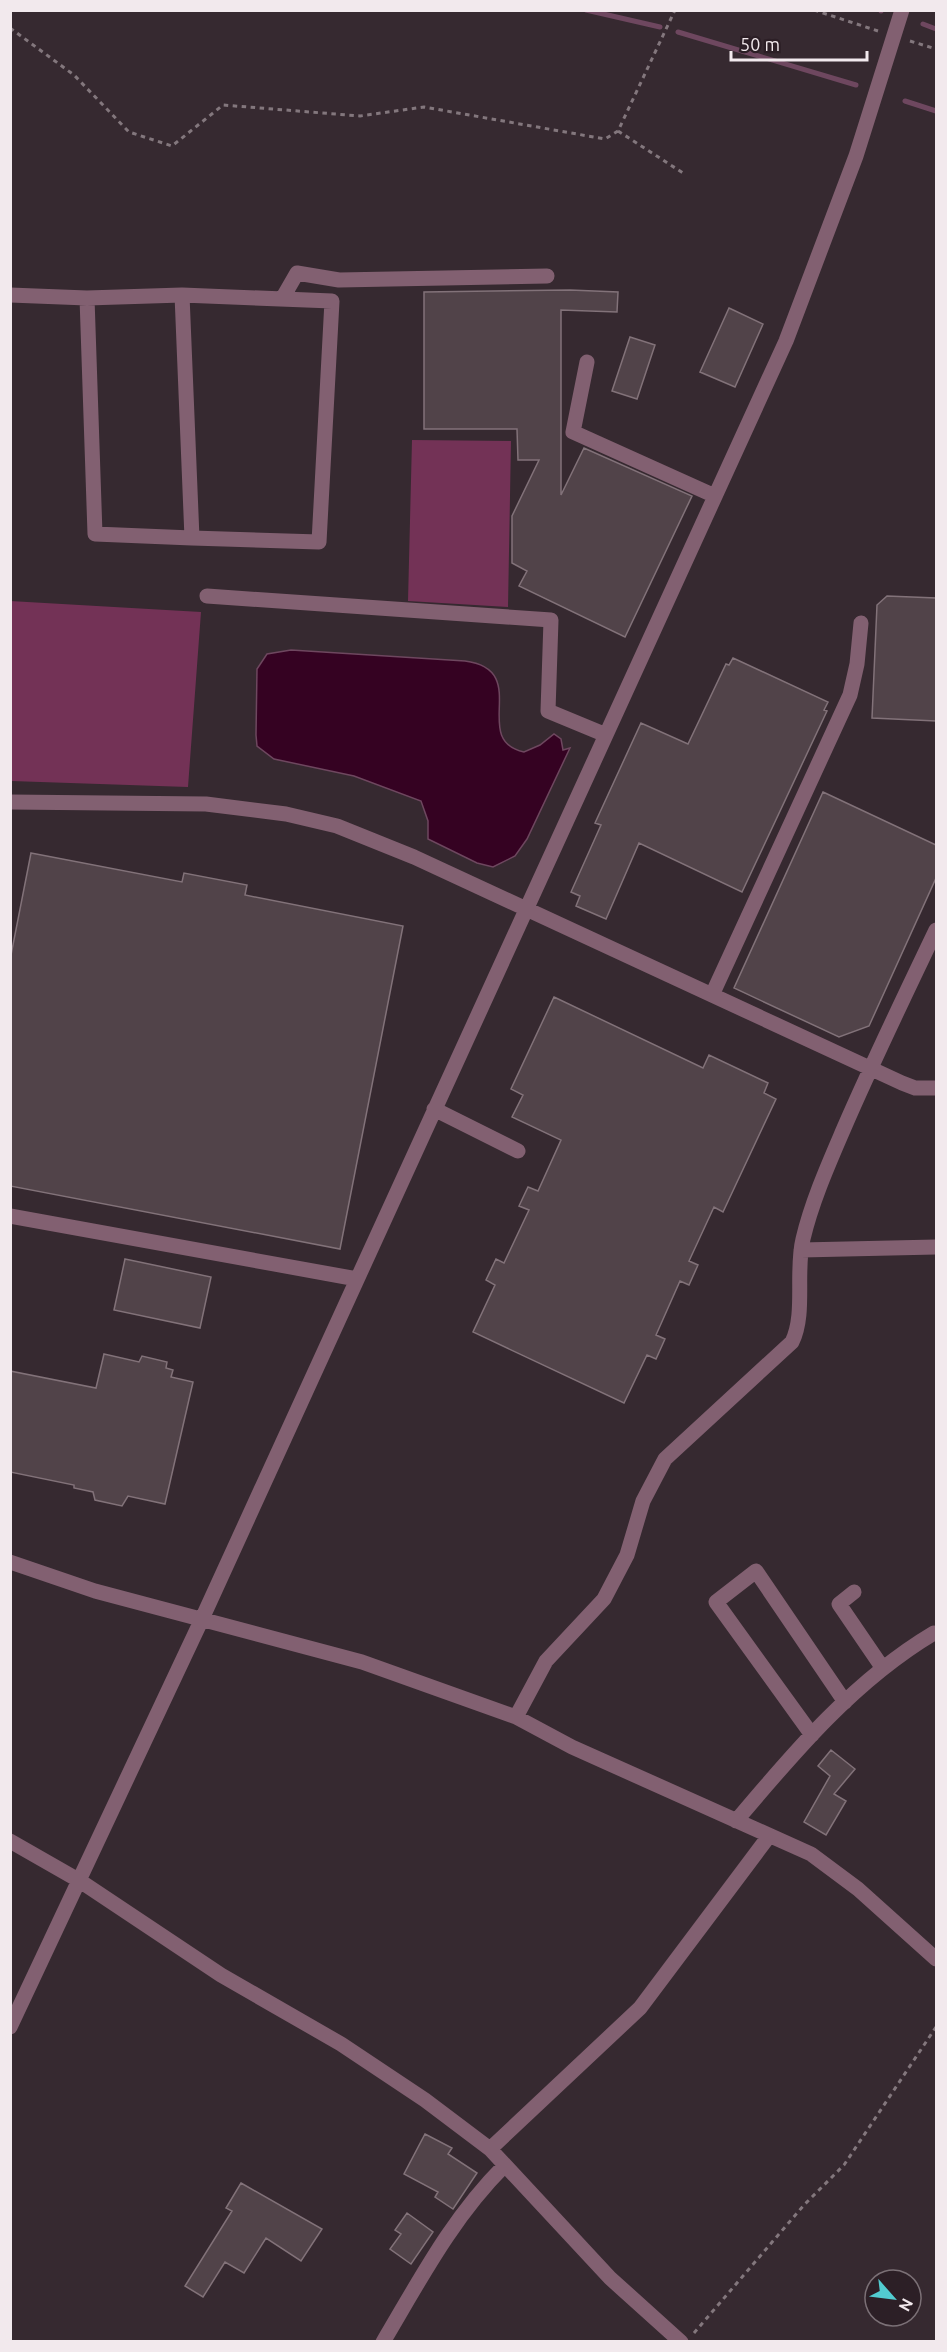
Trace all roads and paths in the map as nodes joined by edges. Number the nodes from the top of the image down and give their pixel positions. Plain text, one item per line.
1 (675, 10) edge
2 (814, 10) edge
3 (902, 10) edge
4 (10, 28) edge
5 (894, 36) junction
6 (936, 49) edge
7 (618, 131) junction
8 (683, 173) dead end
9 (547, 276) dead end
10 (10, 295) edge
11 (182, 296) junction
12 (87, 298) junction
13 (282, 299) junction
14 (586, 362) dead end
15 (715, 496) junction
16 (192, 538) junction
17 (207, 596) dead end
18 (861, 623) dead end
19 (606, 735) junction
20 (10, 802) edge
21 (526, 909) junction
22 (936, 930) edge
23 (712, 995) junction
24 (870, 1068) junction
25 (936, 1088) edge
26 (434, 1109) junction
27 (518, 1151) dead end
28 (10, 1215) edge
29 (936, 1247) edge
30 (801, 1250) junction
31 (357, 1279) junction
32 (10, 1562) edge
33 (854, 1592) dead end
34 (201, 1621) junction
35 (934, 1633) dead end
36 (882, 1667) junction
37 (845, 1702) junction
38 (516, 1717) junction
39 (812, 1735) junction
40 (736, 1821) junction
41 (769, 1836) junction
42 (10, 1841) edge
43 (80, 1881) junction
44 (936, 1959) edge
45 (10, 2027) edge
46 (936, 2027) edge
47 (490, 2150) junction
48 (505, 2166) junction
49 (383, 2342) edge
50 (681, 2342) edge
51 (687, 2342) edge

1 - 7 path
2 - 5 path
3 - 5 street
4 - 7 path
5 - 6 path
5 - 15 street
7 - 8 path
9 - 13 street
10 - 12 street
11 - 12 street
11 - 13 street
11 - 16 street
12 - 16 street
13 - 16 street
14 - 15 street
15 - 19 street
17 - 19 street
18 - 23 street
19 - 21 street
20 - 21 street
21 - 23 street
21 - 26 street
22 - 24 street
23 - 24 street
24 - 25 street
24 - 30 street
26 - 27 street
26 - 31 street
28 - 31 street
29 - 30 street
30 - 38 street
31 - 34 street
32 - 34 street
33 - 36 street
34 - 38 street
34 - 43 street
35 - 36 street
36 - 37 street
37 - 39 street
37 - 39 street
38 - 40 street
39 - 40 street
40 - 41 street
41 - 44 street
41 - 47 street
42 - 43 street
43 - 45 street
43 - 47 street
46 - 51 path
47 - 48 street
48 - 49 street
48 - 50 street

